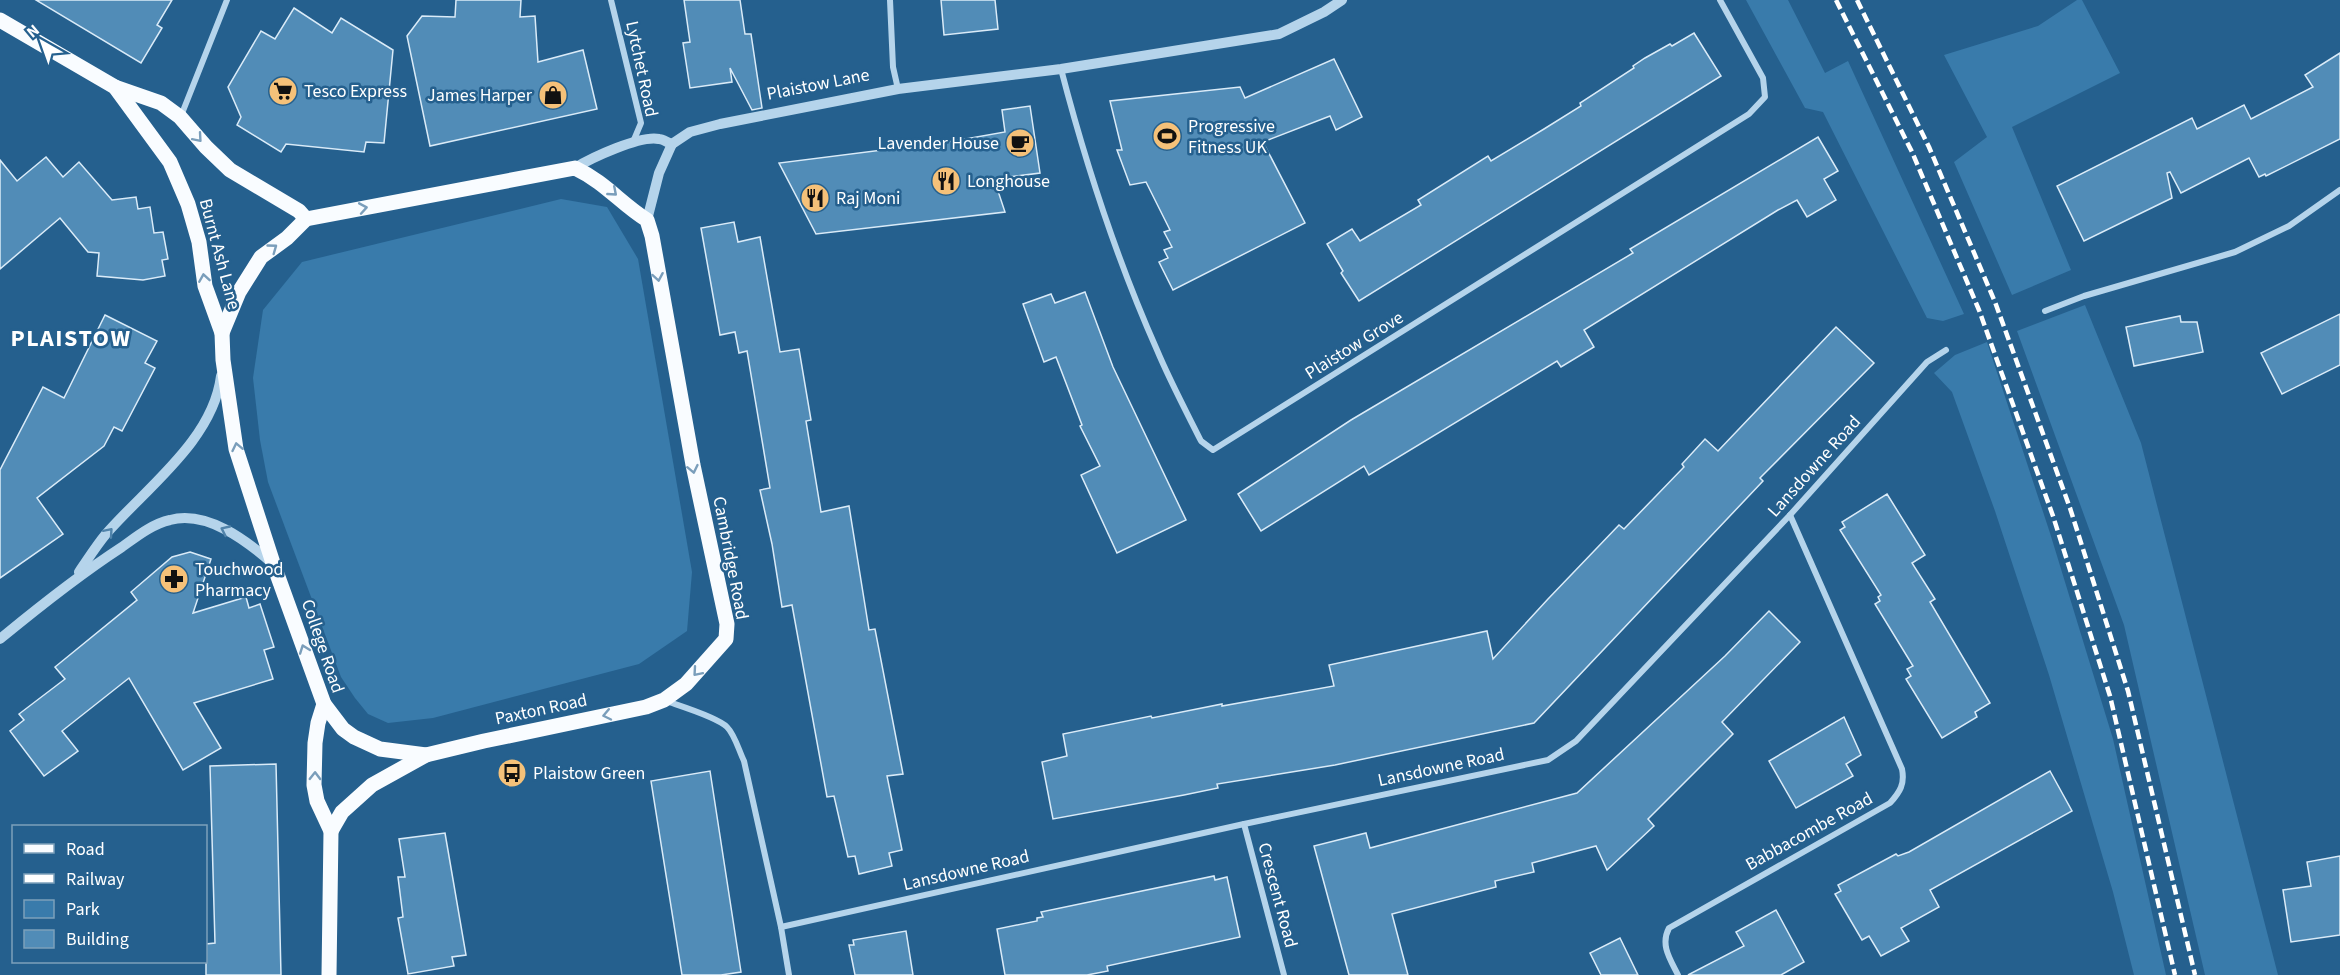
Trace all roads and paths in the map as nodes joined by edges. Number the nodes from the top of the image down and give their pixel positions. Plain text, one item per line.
1 (227, 0) edge
2 (611, 0) edge
3 (890, 0) edge
4 (1342, 0) edge
5 (1720, 0) edge
6 (0, 20) edge
7 (1061, 69) junction
8 (115, 87) junction
9 (898, 88) junction
10 (180, 117) junction
11 (632, 143) junction
12 (672, 144) junction
13 (575, 168) junction
14 (2340, 190) edge
15 (306, 219) junction
16 (647, 220) junction
17 (2045, 311) dead end
18 (222, 333) junction
19 (1946, 350) dead end
20 (223, 360) junction
21 (1790, 515) junction
22 (273, 564) junction
23 (74, 579) junction
24 (0, 639) edge
25 (664, 700) junction
26 (324, 704) junction
27 (426, 755) junction
28 (1244, 824) junction
29 (331, 831) junction
30 (781, 927) junction
31 (329, 975) edge
32 (789, 975) edge
33 (1284, 975) edge
34 (1678, 975) edge

1 - 10 street
2 - 11 street, Lytchet Road
3 - 9 street
4 - 7 street, Plaistow Lane
5 - 7 street, Plaistow Grove
6 - 8 main road, Burnt Ash Lane
7 - 9 street, Plaistow Lane
8 - 10 main road
18 -> 8 main road, Burnt Ash Lane
9 - 12 street, Plaistow Lane
10 -> 15 main road
11 - 12 street
11 - 13 street
12 - 16 street, Cambridge Road
15 -> 13 main road
13 -> 16 main road
14 - 17 street
18 -> 15 main road
16 -> 25 main road, Cambridge Road
18 - 20 main road, College Road
19 - 21 street, Lansdowne Road
22 -> 20 main road, College Road
23 -> 20 street
21 - 28 street, Lansdowne Road
21 - 34 street, Babbacombe Road
22 -> 23 street
26 -> 22 main road, College Road
23 - 24 street
25 -> 27 main road, Paxton Road
25 - 30 street
26 - 27 main road, Paxton Road
29 -> 26 main road, College Road
27 - 29 main road, Paxton Road
28 - 30 street, Lansdowne Road
28 - 33 street, Crescent Road
29 - 31 main road, College Road
30 - 32 street

